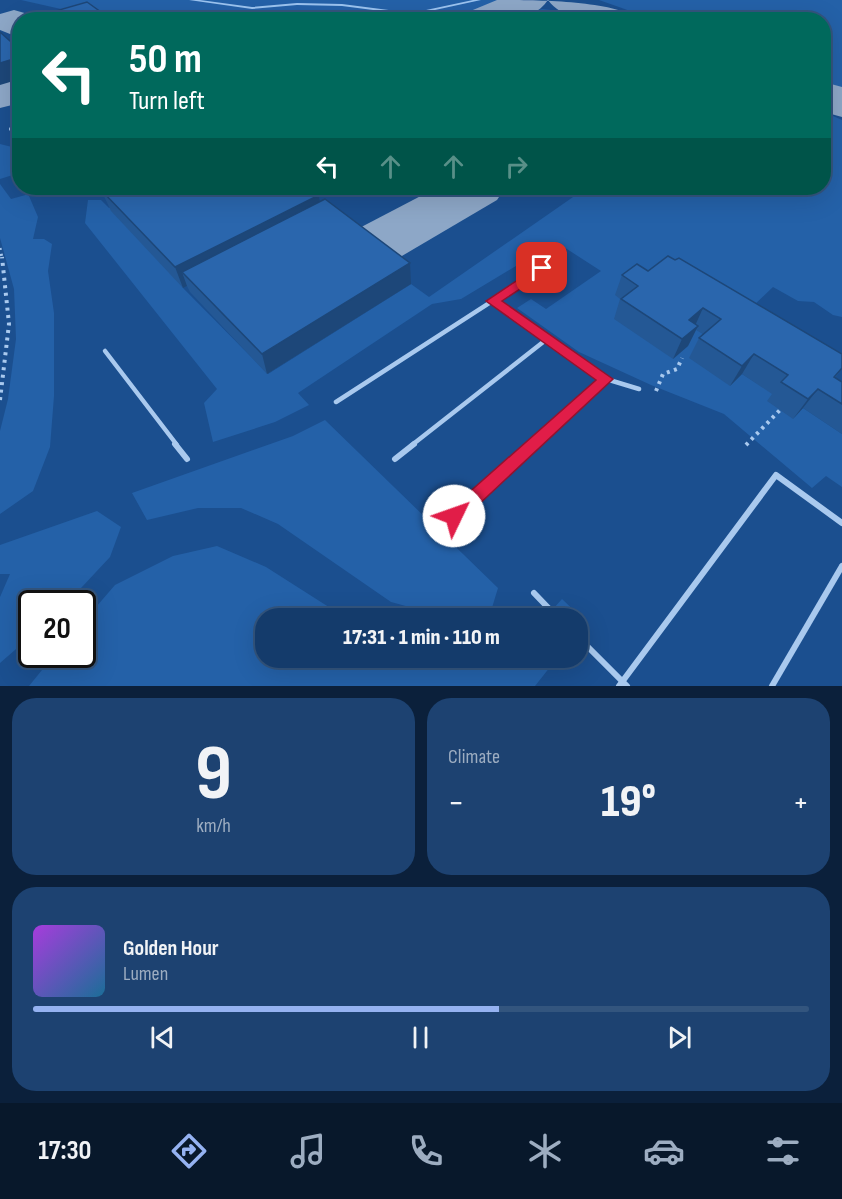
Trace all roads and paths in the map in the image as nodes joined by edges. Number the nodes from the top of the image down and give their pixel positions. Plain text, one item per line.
1 (0, 248) edge
2 (559, 258) dead end
3 (492, 301) junction
4 (547, 339) junction
5 (105, 351) dead end
6 (682, 358) edge
7 (606, 379) junction
8 (639, 389) dead end
9 (655, 395) dead end
10 (0, 400) edge
11 (336, 402) dead end
12 (780, 410) dead end
13 (746, 445) dead end
14 (187, 459) dead end
15 (395, 459) dead end
16 (454, 516) dead end
17 (842, 523) edge
18 (842, 566) edge
19 (534, 594) dead end
20 (548, 608) edge
21 (588, 647) edge
22 (623, 684) edge
23 (772, 686) edge

1 - 10 path
2 - 3 lane
3 - 4 lane
3 - 11 lane
4 - 7 lane
4 - 15 lane
5 - 14 lane
6 - 9 path
7 - 8 lane
7 - 16 lane
12 - 13 path
17 - 22 lane
18 - 23 lane
19 - 20 lane
21 - 22 lane

